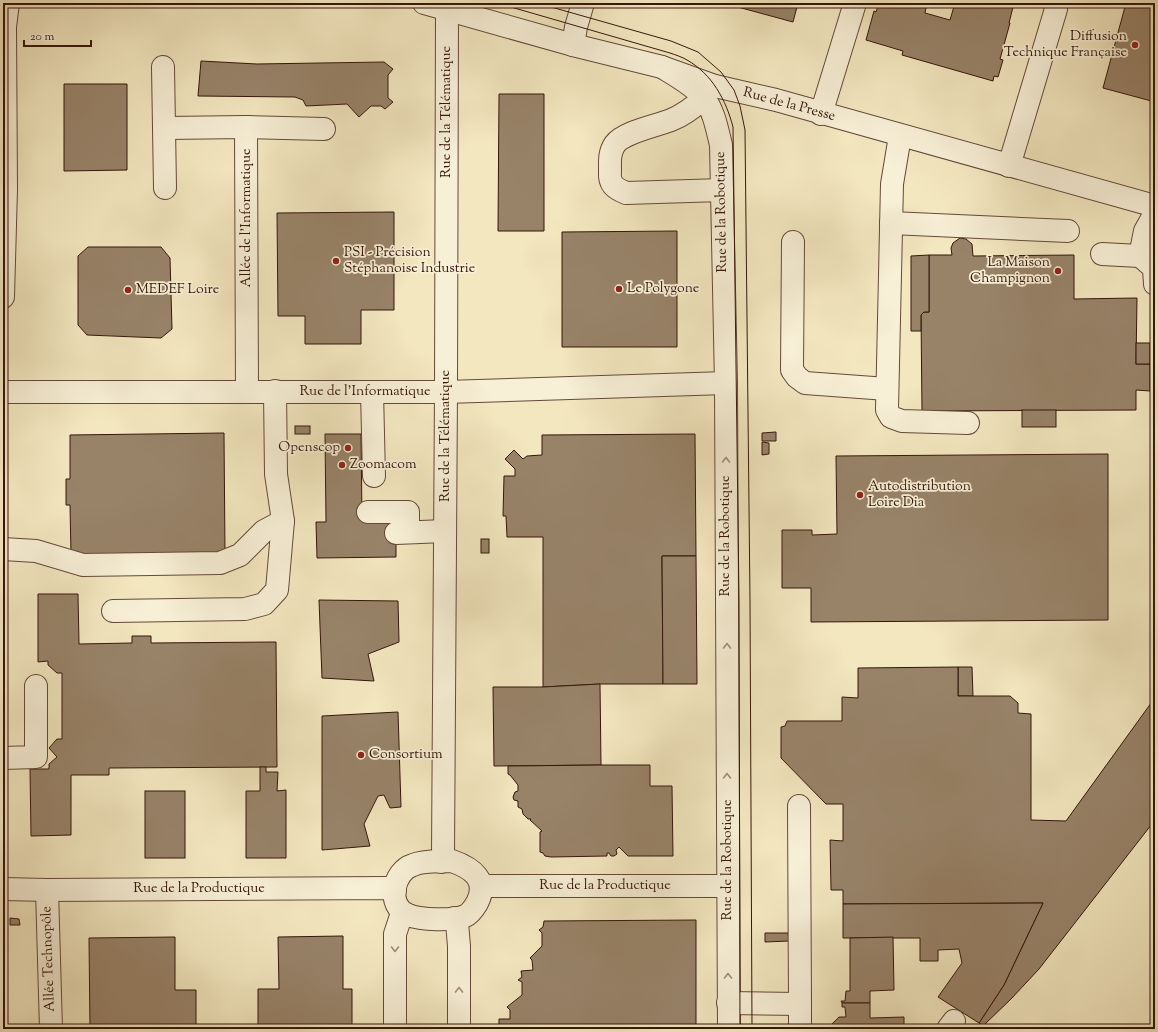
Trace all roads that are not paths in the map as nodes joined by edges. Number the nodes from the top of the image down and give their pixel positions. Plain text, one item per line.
1 (8, 3) edge
2 (424, 3) edge
3 (583, 3) edge
4 (856, 3) edge
5 (1056, 9) dead end
6 (447, 11) junction
7 (573, 45) junction
8 (163, 67) dead end
9 (662, 67) junction
10 (704, 98) junction
11 (821, 114) junction
12 (246, 127) junction
13 (165, 128) junction
14 (324, 129) dead end
15 (900, 136) junction
16 (1009, 166) junction
17 (165, 188) dead end
18 (722, 190) junction
19 (1155, 206) edge
20 (1155, 213) edge
21 (891, 223) junction
22 (1068, 231) dead end
23 (793, 242) dead end
24 (1102, 254) dead end
25 (1140, 256) junction
26 (1155, 284) edge
27 (3, 297) edge
28 (726, 383) junction
29 (887, 389) junction
30 (248, 391) junction
31 (275, 391) junction
32 (3, 392) edge
33 (372, 392) junction
34 (446, 392) junction
35 (968, 424) dead end
36 (374, 476) dead end
37 (368, 512) dead end
38 (283, 521) junction
39 (445, 531) junction
40 (3, 548) edge
41 (113, 611) dead end
42 (36, 686) dead end
43 (3, 758) edge
44 (799, 806) dead end
45 (441, 862) junction
46 (482, 886) junction
47 (727, 886) junction
48 (3, 889) edge
49 (47, 890) junction
50 (395, 890) junction
51 (408, 915) junction
52 (454, 918) junction
53 (728, 1003) junction
54 (800, 1004) junction
55 (51, 1029) edge
56 (395, 1029) edge
57 (459, 1029) edge
58 (728, 1029) edge
59 (800, 1029) edge

1 - 27 street
2 - 6 street, Rue de la Presse
3 - 7 street
4 - 11 street
5 - 16 street
6 - 7 street, Rue de la Presse
6 - 34 street, Rue de la Télématique
7 - 9 street, Rue de la Presse
8 - 13 street
9 - 10 street, Rue de la Robotique
9 - 11 street, Rue de la Presse
10 - 18 street, Rue de la Robotique
10 - 18 street
11 - 15 street, Rue de la Presse
12 - 13 street
12 - 14 street
12 - 30 street, Allée de l'Informatique
13 - 17 street
15 - 16 street, Rue de la Presse
15 - 21 street
16 - 19 street, Rue de la Presse
18 - 28 street, Rue de la Robotique
20 - 25 street
21 - 22 street
21 - 29 street
23 - 29 street
24 - 25 street
25 - 26 street
28 - 34 street, Rue de l'Informatique
47 -> 28 street, Rue de la Robotique
29 - 35 street
30 - 31 street, Rue de l'Informatique
30 - 32 street, Rue de l'Informatique
31 - 33 street, Rue de l'Informatique
31 - 38 street
33 - 34 street, Rue de l'Informatique
33 - 36 street
34 - 39 street, Rue de la Télématique
37 - 39 street
38 - 40 street
38 - 41 street
39 - 45 street, Rue de la Télématique
42 - 43 street
44 - 54 street
45 - 46 street
45 - 50 street
46 - 47 street, Rue de la Productique
46 - 52 street
53 -> 47 street, Rue de la Robotique
48 - 49 street, Rue de la Productique
49 - 50 street, Rue de la Productique
49 - 55 street, Allée Technopôle
50 - 51 street
51 - 52 street
51 -> 56 street
57 -> 52 street
53 - 54 street
53 - 58 street, Rue de la Robotique
54 - 59 street

